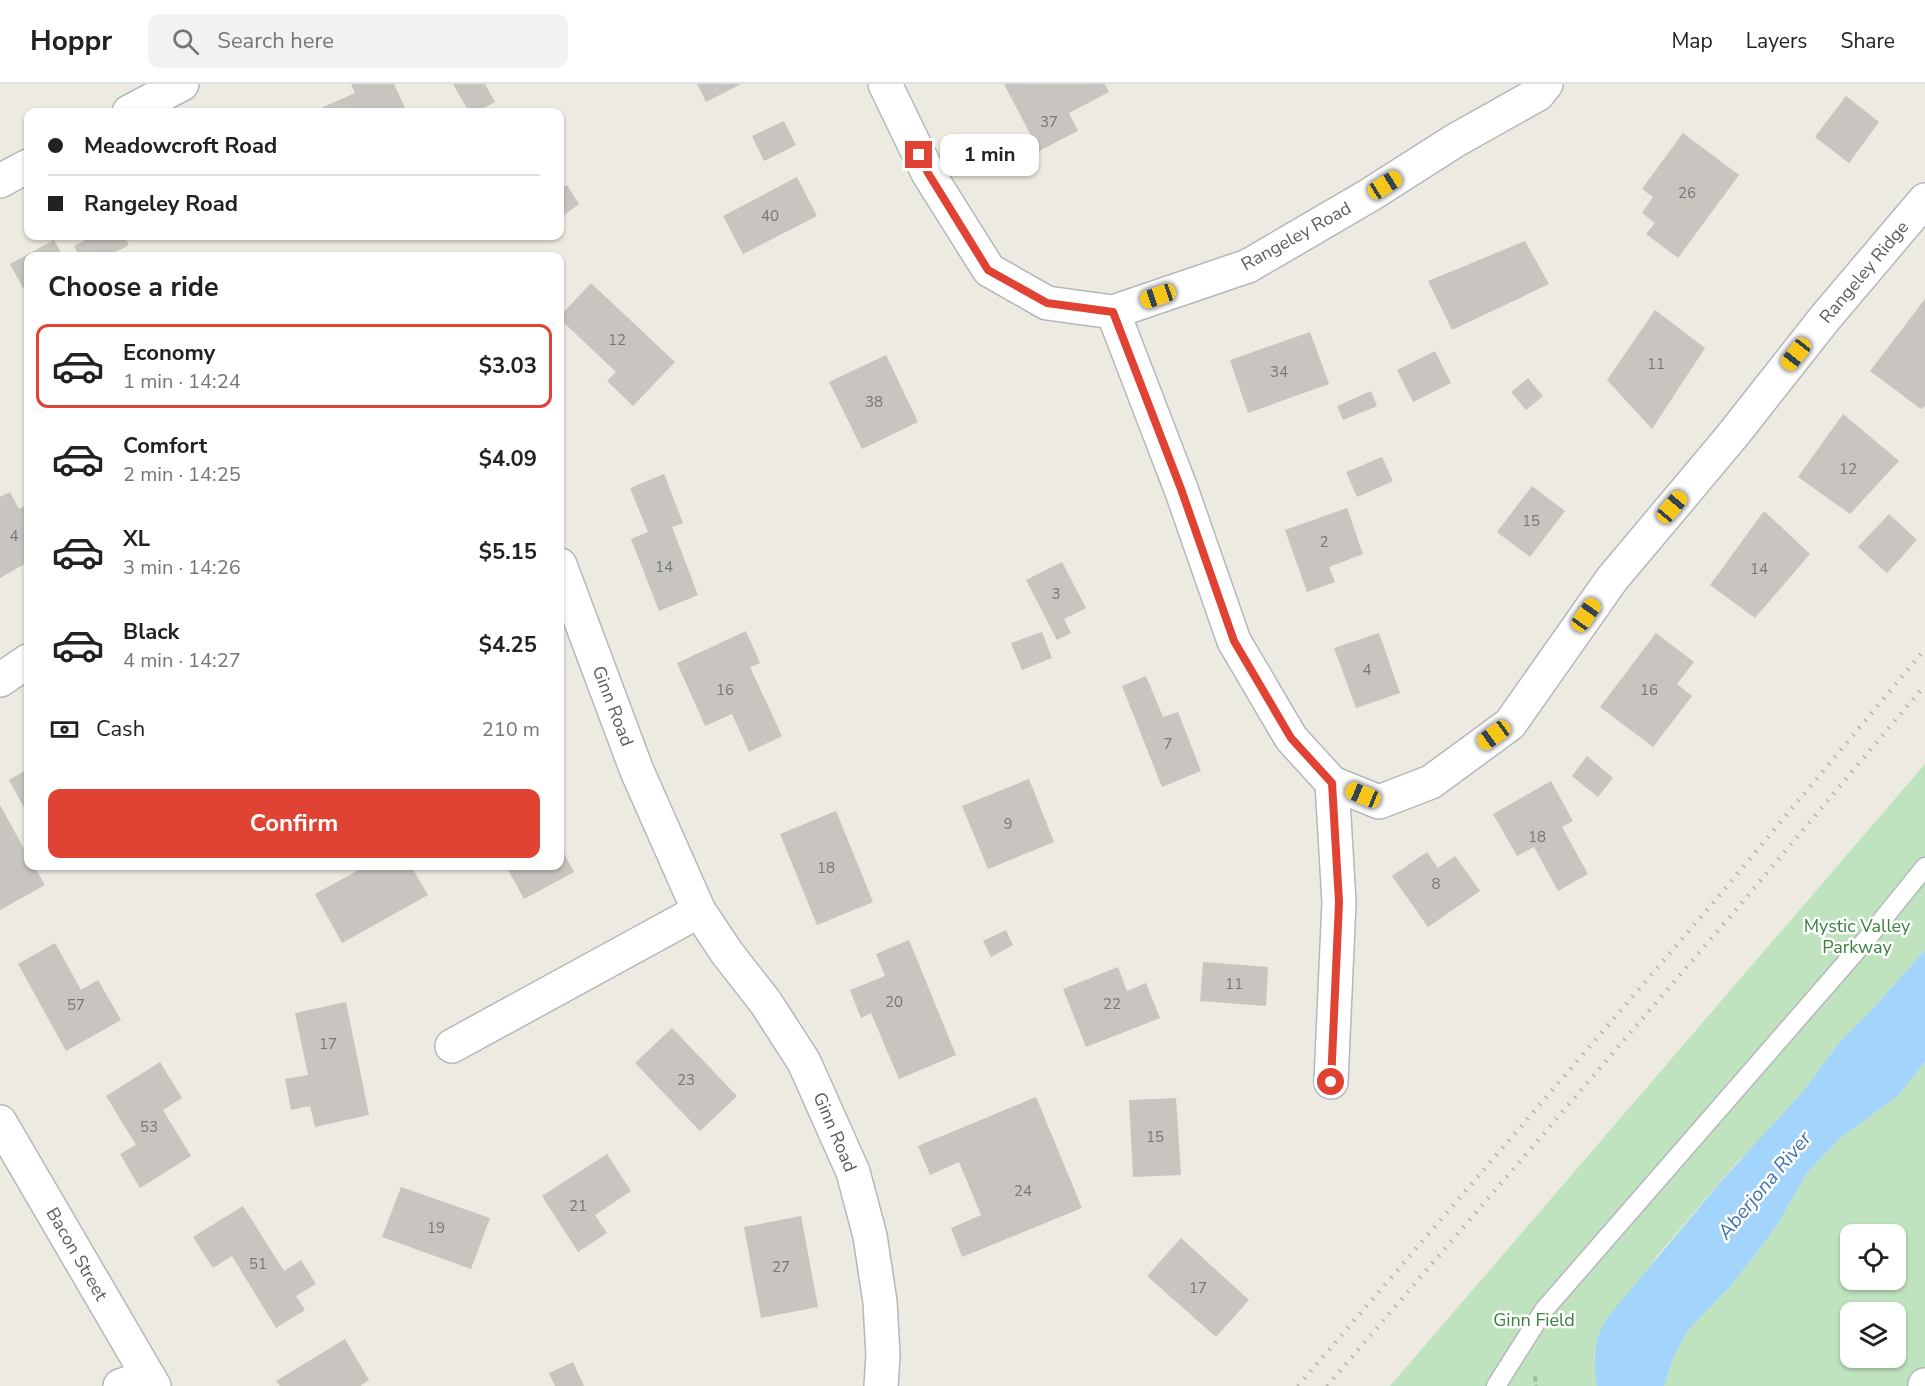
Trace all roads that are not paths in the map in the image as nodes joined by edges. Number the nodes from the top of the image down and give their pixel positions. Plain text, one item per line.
1 (182, 84) edge
2 (885, 84) edge
3 (1546, 84) edge
4 (137, 108) edge
5 (24, 168) edge
6 (0, 182) edge
7 (1925, 200) edge
8 (1113, 312) junction
9 (564, 576) edge
10 (24, 664) edge
11 (0, 680) edge
12 (1332, 783) junction
13 (1925, 867) edge
14 (699, 911) junction
15 (452, 1046) dead end
16 (1331, 1082) dead end
17 (0, 1122) edge
18 (141, 1383) edge
19 (881, 1386) edge
20 (1496, 1386) edge

1 - 4 street
2 - 8 street, Rangeley Road
3 - 8 street, Rangeley Road
5 - 6 street
7 - 12 street, Rangeley Ridge
8 - 12 street
9 - 14 street, Ginn Road
10 - 11 street
12 - 16 street
13 - 20 lane
14 - 15 street
14 - 19 street, Ginn Road
17 - 18 street, Bacon Street

